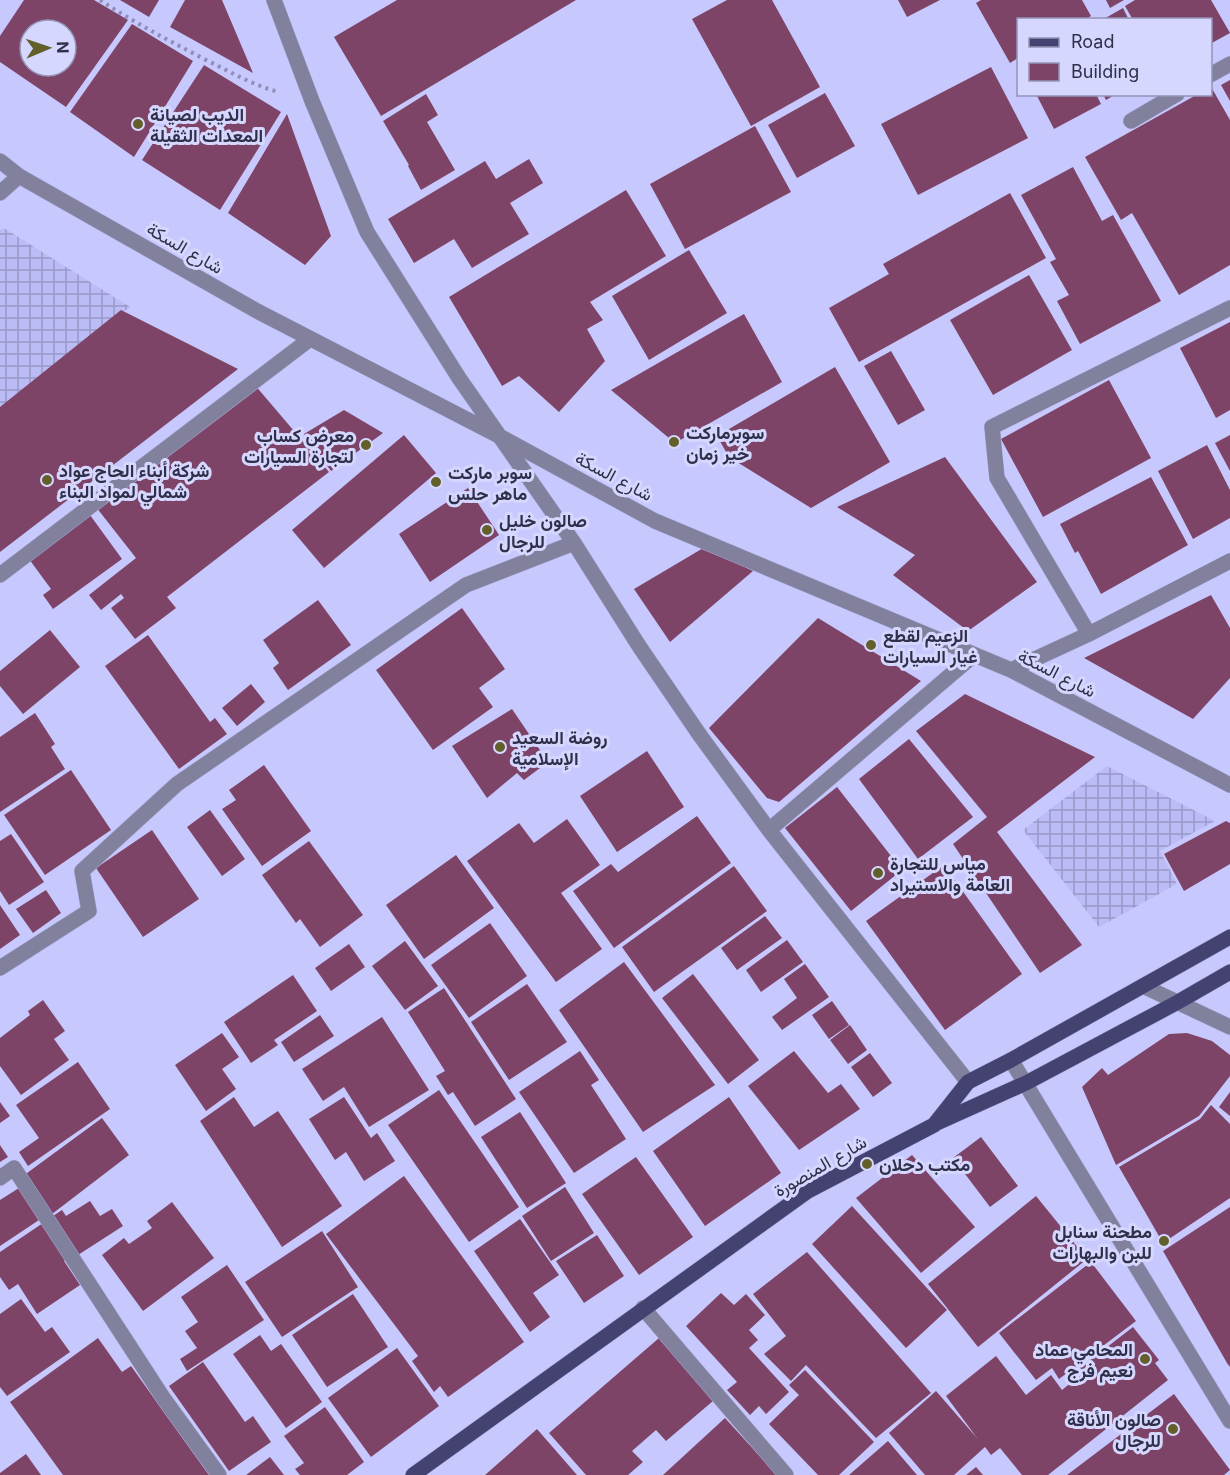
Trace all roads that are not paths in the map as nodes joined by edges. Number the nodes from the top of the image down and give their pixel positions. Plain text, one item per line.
1 (274, 0) edge
2 (1230, 64) edge
3 (1212, 74) edge
4 (1174, 96) edge
5 (1131, 121) dead end
6 (0, 161) edge
7 (19, 176) junction
8 (0, 193) edge
9 (1230, 308) edge
10 (310, 339) junction
11 (501, 437) junction
12 (574, 543) junction
13 (1230, 561) edge
14 (0, 575) edge
15 (1089, 634) junction
16 (974, 655) junction
17 (1011, 670) junction
18 (1230, 785) edge
19 (769, 830) junction
20 (1230, 937) edge
21 (0, 968) edge
22 (1230, 972) edge
23 (1143, 986) junction
24 (1178, 1002) junction
25 (1230, 1027) edge
26 (1011, 1060) junction
27 (969, 1082) junction
28 (1026, 1083) junction
29 (934, 1125) junction
30 (0, 1178) edge
31 (643, 1308) junction
32 (1230, 1421) edge
33 (219, 1475) edge
34 (413, 1475) edge
35 (786, 1475) edge

1 - 11 street
2 - 3 street
4 - 5 street
6 - 7 street, شارع السكة
7 - 8 street
7 - 10 street, شارع السكة
9 - 15 street
10 - 11 street, شارع السكة
10 - 14 street
11 - 12 street
11 - 16 street, شارع السكة
12 - 19 street
12 - 21 street
13 - 15 street
15 - 17 street
16 - 17 street, شارع السكة
16 - 19 street
17 - 18 street, شارع السكة
19 - 27 street
20 - 23 main road, شارع المنصورة
22 - 24 main road
23 - 24 street
23 - 26 main road, شارع المنصورة
24 - 25 street
24 - 28 main road
26 - 27 main road, شارع المنصورة
26 - 28 street
27 - 29 main road, شارع المنصورة
28 - 29 main road
28 - 32 street
29 - 31 main road, شارع المنصورة
30 - 33 street
31 - 34 main road, شارع المنصورة
31 - 35 street

